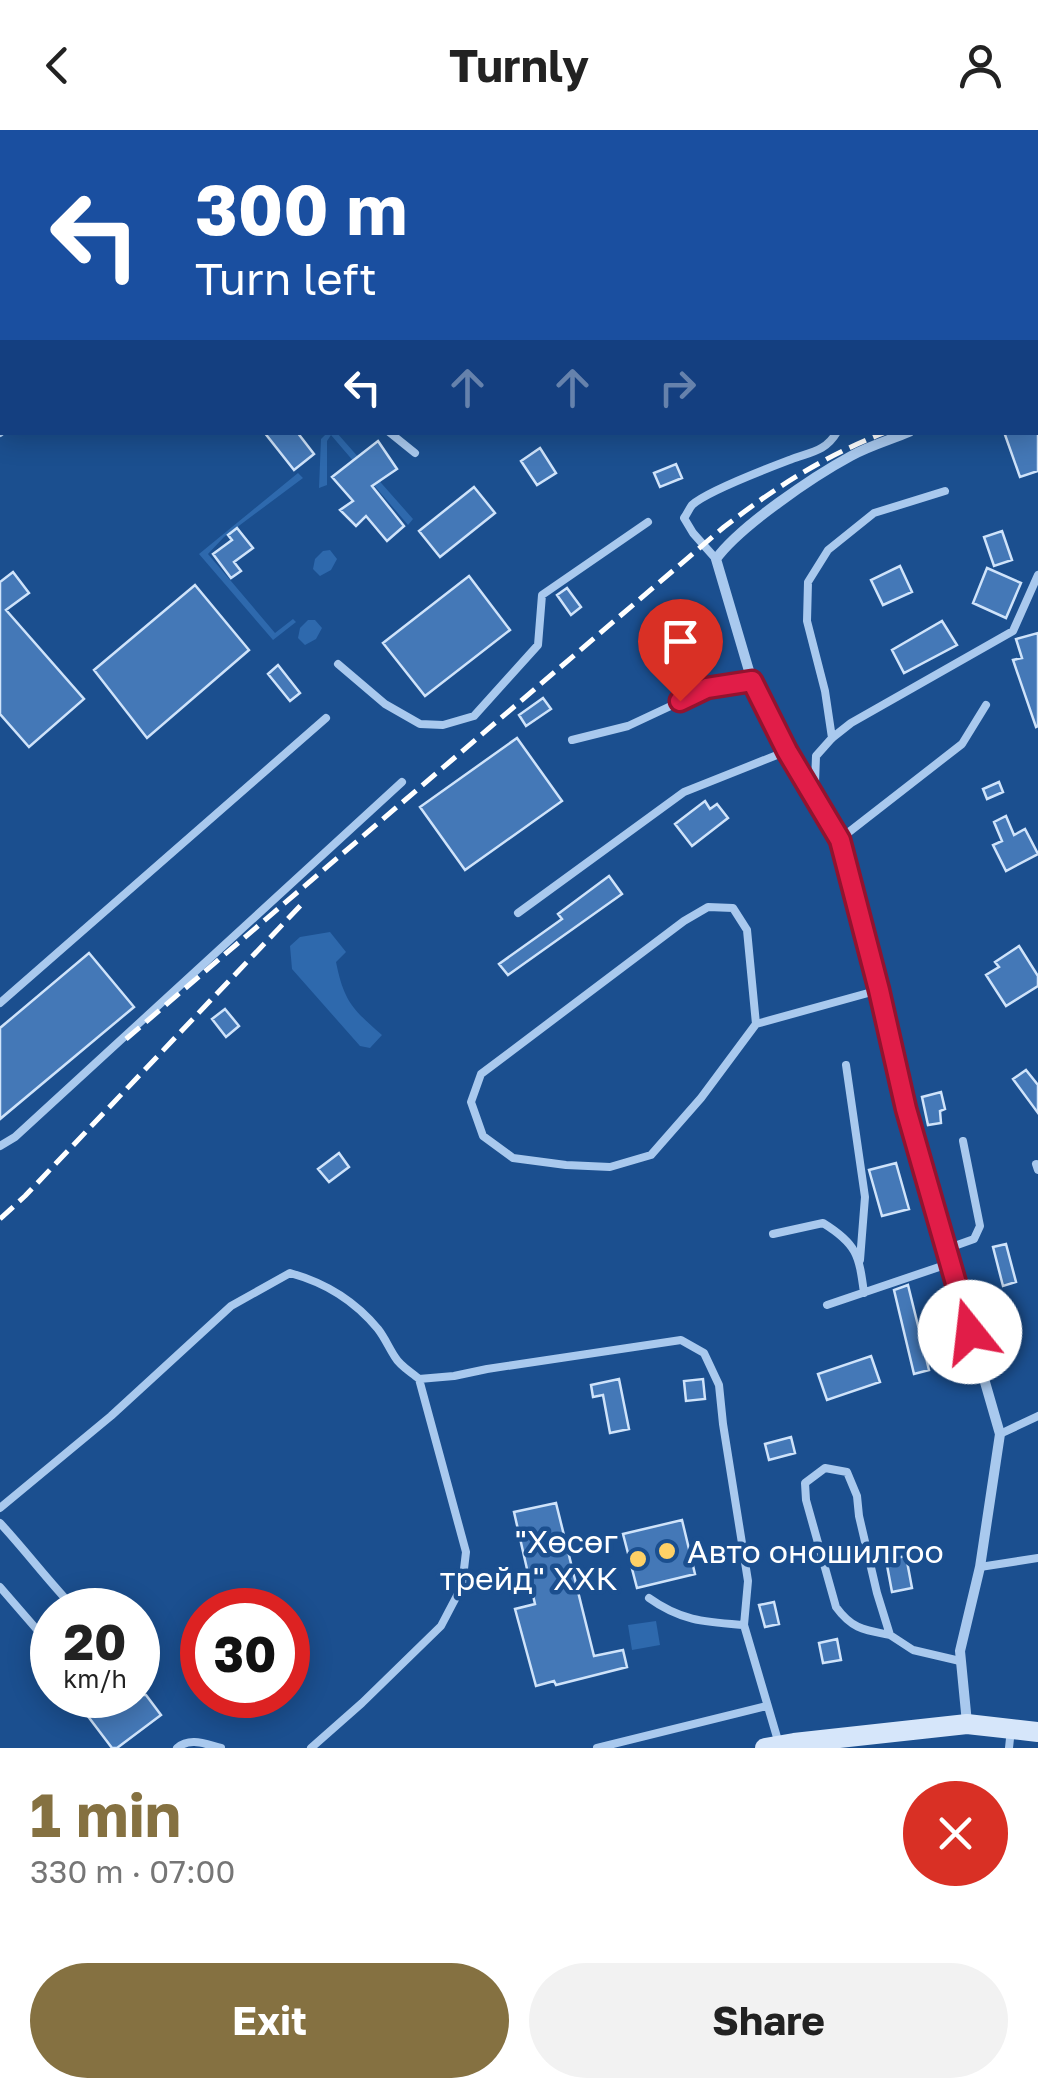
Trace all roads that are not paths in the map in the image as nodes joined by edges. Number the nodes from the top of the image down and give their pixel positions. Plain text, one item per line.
1 (392, 435) edge
2 (836, 435) edge
3 (901, 435) edge
4 (414, 453) dead end
5 (945, 492) dead end
6 (648, 522) dead end
7 (716, 559) junction
8 (1038, 575) edge
9 (338, 664) dead end
10 (752, 681) junction
11 (986, 705) dead end
12 (326, 718) dead end
13 (832, 738) junction
14 (572, 740) dead end
15 (787, 751) junction
16 (402, 782) dead end
17 (840, 840) junction
18 (518, 913) dead end
19 (879, 990) junction
20 (0, 1003) edge
21 (756, 1024) junction
22 (846, 1065) dead end
23 (963, 1141) dead end
24 (0, 1146) edge
25 (773, 1234) dead end
26 (946, 1249) junction
27 (860, 1260) junction
28 (951, 1263) junction
29 (864, 1293) junction
30 (827, 1305) dead end
31 (419, 1379) junction
32 (1038, 1416) edge
33 (1000, 1434) junction
34 (0, 1508) edge
35 (0, 1523) edge
36 (1038, 1558) edge
37 (980, 1567) junction
38 (0, 1587) edge
39 (55, 1588) edge
40 (649, 1598) dead end
41 (30, 1622) edge
42 (744, 1625) junction
43 (890, 1635) junction
44 (960, 1661) junction
45 (767, 1706) junction
46 (967, 1724) junction
47 (1038, 1732) edge
48 (1010, 1739) edge
49 (775, 1747) edge
50 (177, 1748) edge
51 (221, 1748) edge
52 (312, 1748) edge
53 (597, 1748) edge

1 - 4 lane
2 - 7 lane
3 - 7 street
5 - 13 lane
6 - 9 lane
7 - 10 street
8 - 13 lane
10 - 14 lane
10 - 15 street
11 - 17 lane
12 - 20 lane
13 - 17 lane
15 - 17 street
15 - 18 lane
16 - 24 lane
17 - 19 street
19 - 21 lane
19 - 26 street
21 - 21 lane
22 - 27 lane
23 - 26 lane
25 - 27 lane
26 - 28 street
27 - 29 lane
28 - 29 lane
28 - 33 street
29 - 30 lane
31 - 34 lane
31 - 42 lane
31 - 52 lane
32 - 33 lane
33 - 37 street
35 - 39 lane
36 - 37 lane
37 - 44 street
38 - 41 lane
40 - 42 lane
42 - 45 lane
43 - 43 lane
43 - 44 lane
44 - 46 street
45 - 49 lane
45 - 53 lane
46 - 48 main road
46 - 49 main road
47 - 48 main road
50 - 51 lane

